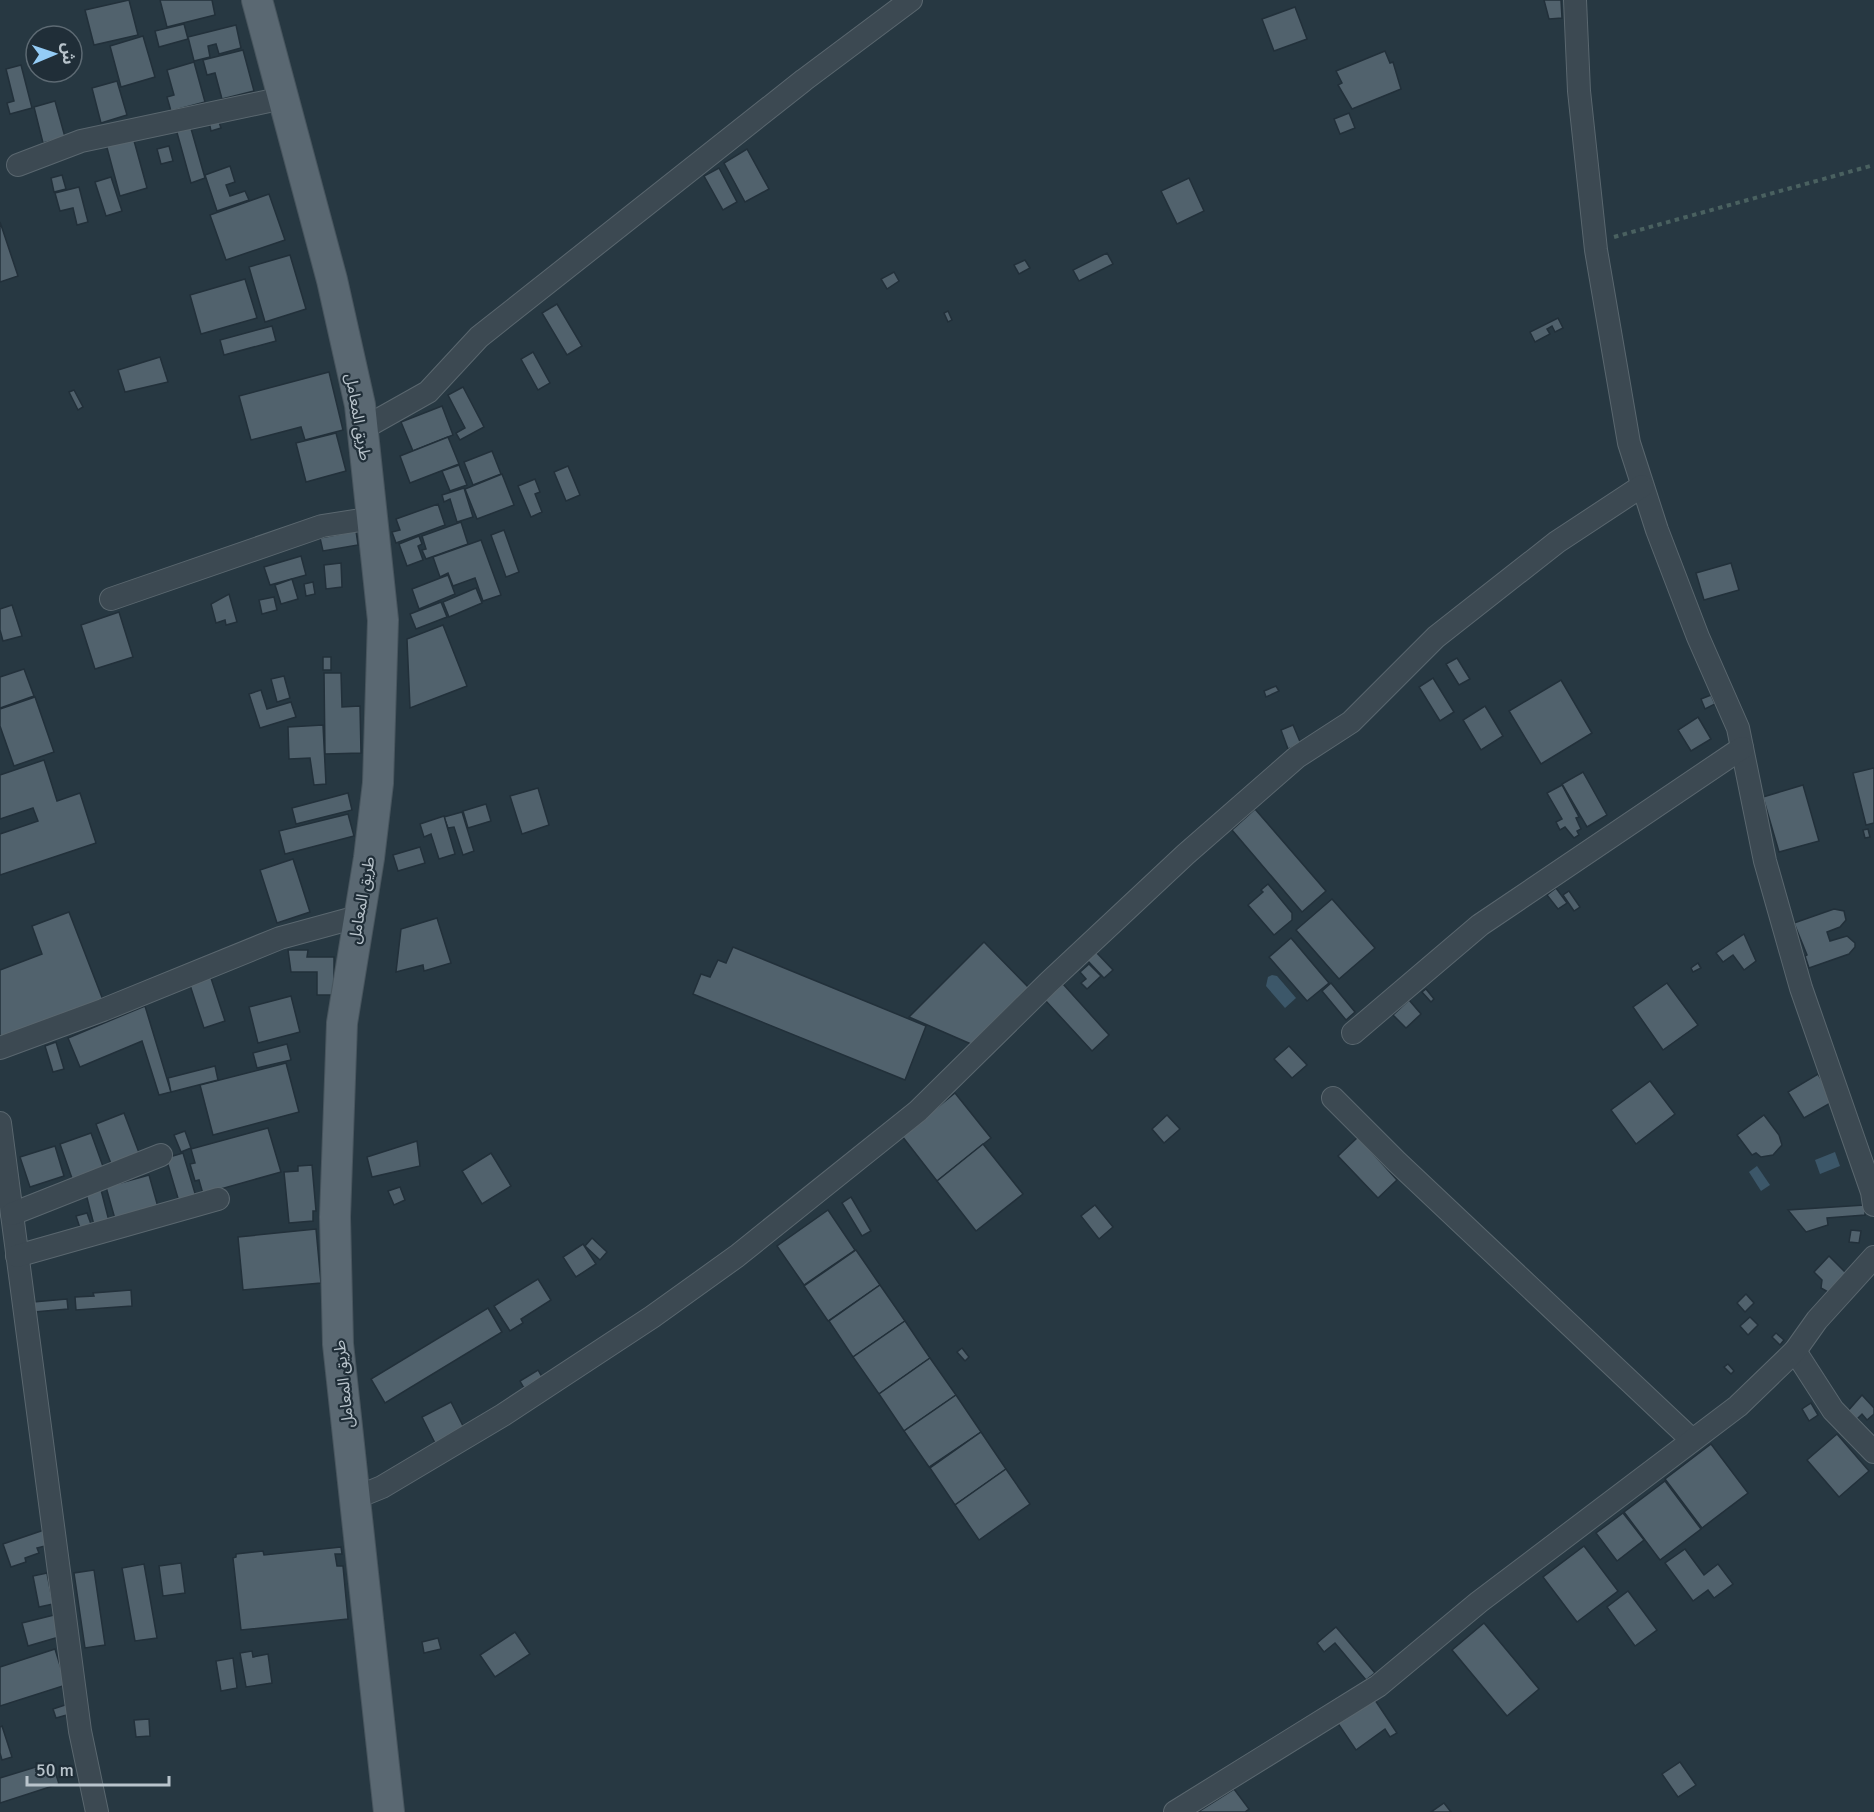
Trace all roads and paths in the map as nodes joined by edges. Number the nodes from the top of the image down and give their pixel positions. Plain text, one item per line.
1 (258, 0) edge
2 (911, 0) edge
3 (1575, 0) edge
4 (284, 98) junction
5 (18, 165) dead end
6 (1874, 165) edge
7 (1595, 242) junction
8 (364, 428) junction
9 (1642, 486) junction
10 (374, 518) junction
11 (111, 599) dead end
12 (1742, 748) junction
13 (357, 917) junction
14 (1353, 1033) dead end
15 (0, 1048) edge
16 (1333, 1098) dead end
17 (0, 1123) edge
18 (161, 1155) dead end
19 (218, 1199) dead end
20 (1874, 1205) edge
21 (12, 1214) junction
22 (17, 1256) junction
23 (1874, 1257) edge
24 (1796, 1351) junction
25 (1692, 1440) junction
26 (1874, 1452) edge
27 (355, 1498) junction
28 (97, 1812) edge
29 (389, 1812) edge
30 (1175, 1812) edge

1 - 4 main road, طريق المعامل
2 - 8 street
3 - 7 street
4 - 5 street
4 - 8 main road, طريق المعامل
6 - 7 path
7 - 9 street
8 - 10 main road, طريق المعامل
9 - 12 street
9 - 27 street
10 - 11 street
10 - 13 main road, طريق المعامل
12 - 14 street
12 - 20 street
13 - 15 street
13 - 27 main road, طريق المعامل
16 - 25 street
17 - 21 street
18 - 21 street
19 - 22 street
21 - 22 street
22 - 28 street
23 - 24 street
24 - 25 street
24 - 26 street
25 - 30 street
27 - 29 main road, طريق المعامل

